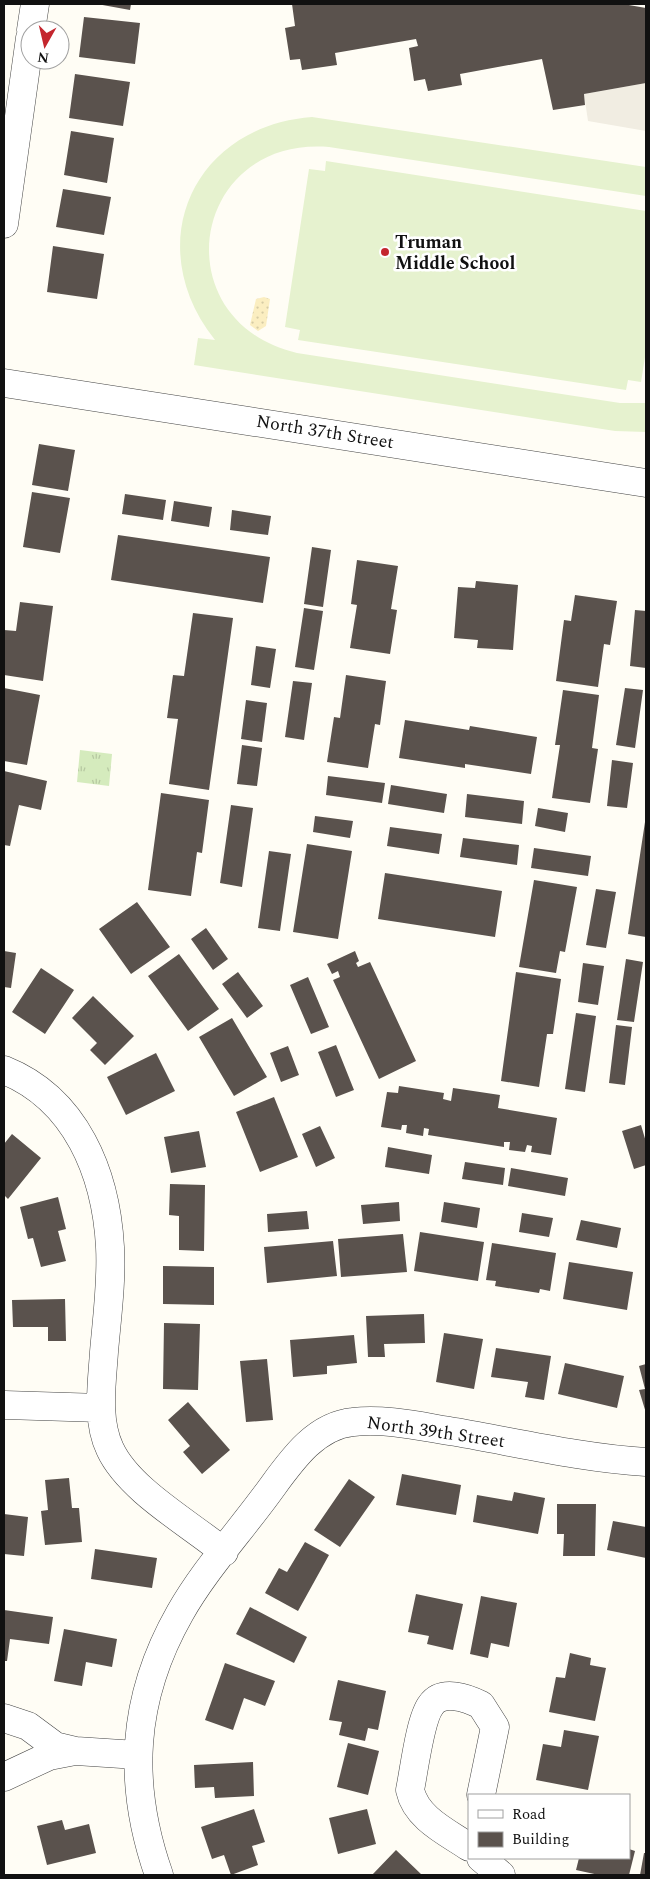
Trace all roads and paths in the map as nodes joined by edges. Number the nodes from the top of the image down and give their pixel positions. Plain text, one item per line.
1 (35, 4) edge
2 (33, 20) edge
3 (26, 70) edge
4 (4, 224) edge
5 (4, 383) edge
6 (646, 483) edge
7 (4, 1070) edge
8 (5, 1405) edge
9 (101, 1408) junction
10 (646, 1462) edge
11 (224, 1552) junction
12 (4, 1718) edge
13 (76, 1750) junction
14 (137, 1755) junction
15 (4, 1776) edge
16 (481, 1794) edge
17 (468, 1845) edge
18 (482, 1859) edge
19 (159, 1875) edge
20 (501, 1875) edge

1 - 2 street
3 - 4 street
5 - 6 street, North 37th Street
7 - 9 street
8 - 9 street
9 - 11 street
10 - 11 street, North 39th Street
11 - 14 street, North 39th Street
12 - 13 street
13 - 14 street
13 - 15 street
14 - 19 street, North 39th Street
16 - 17 street
18 - 20 street

